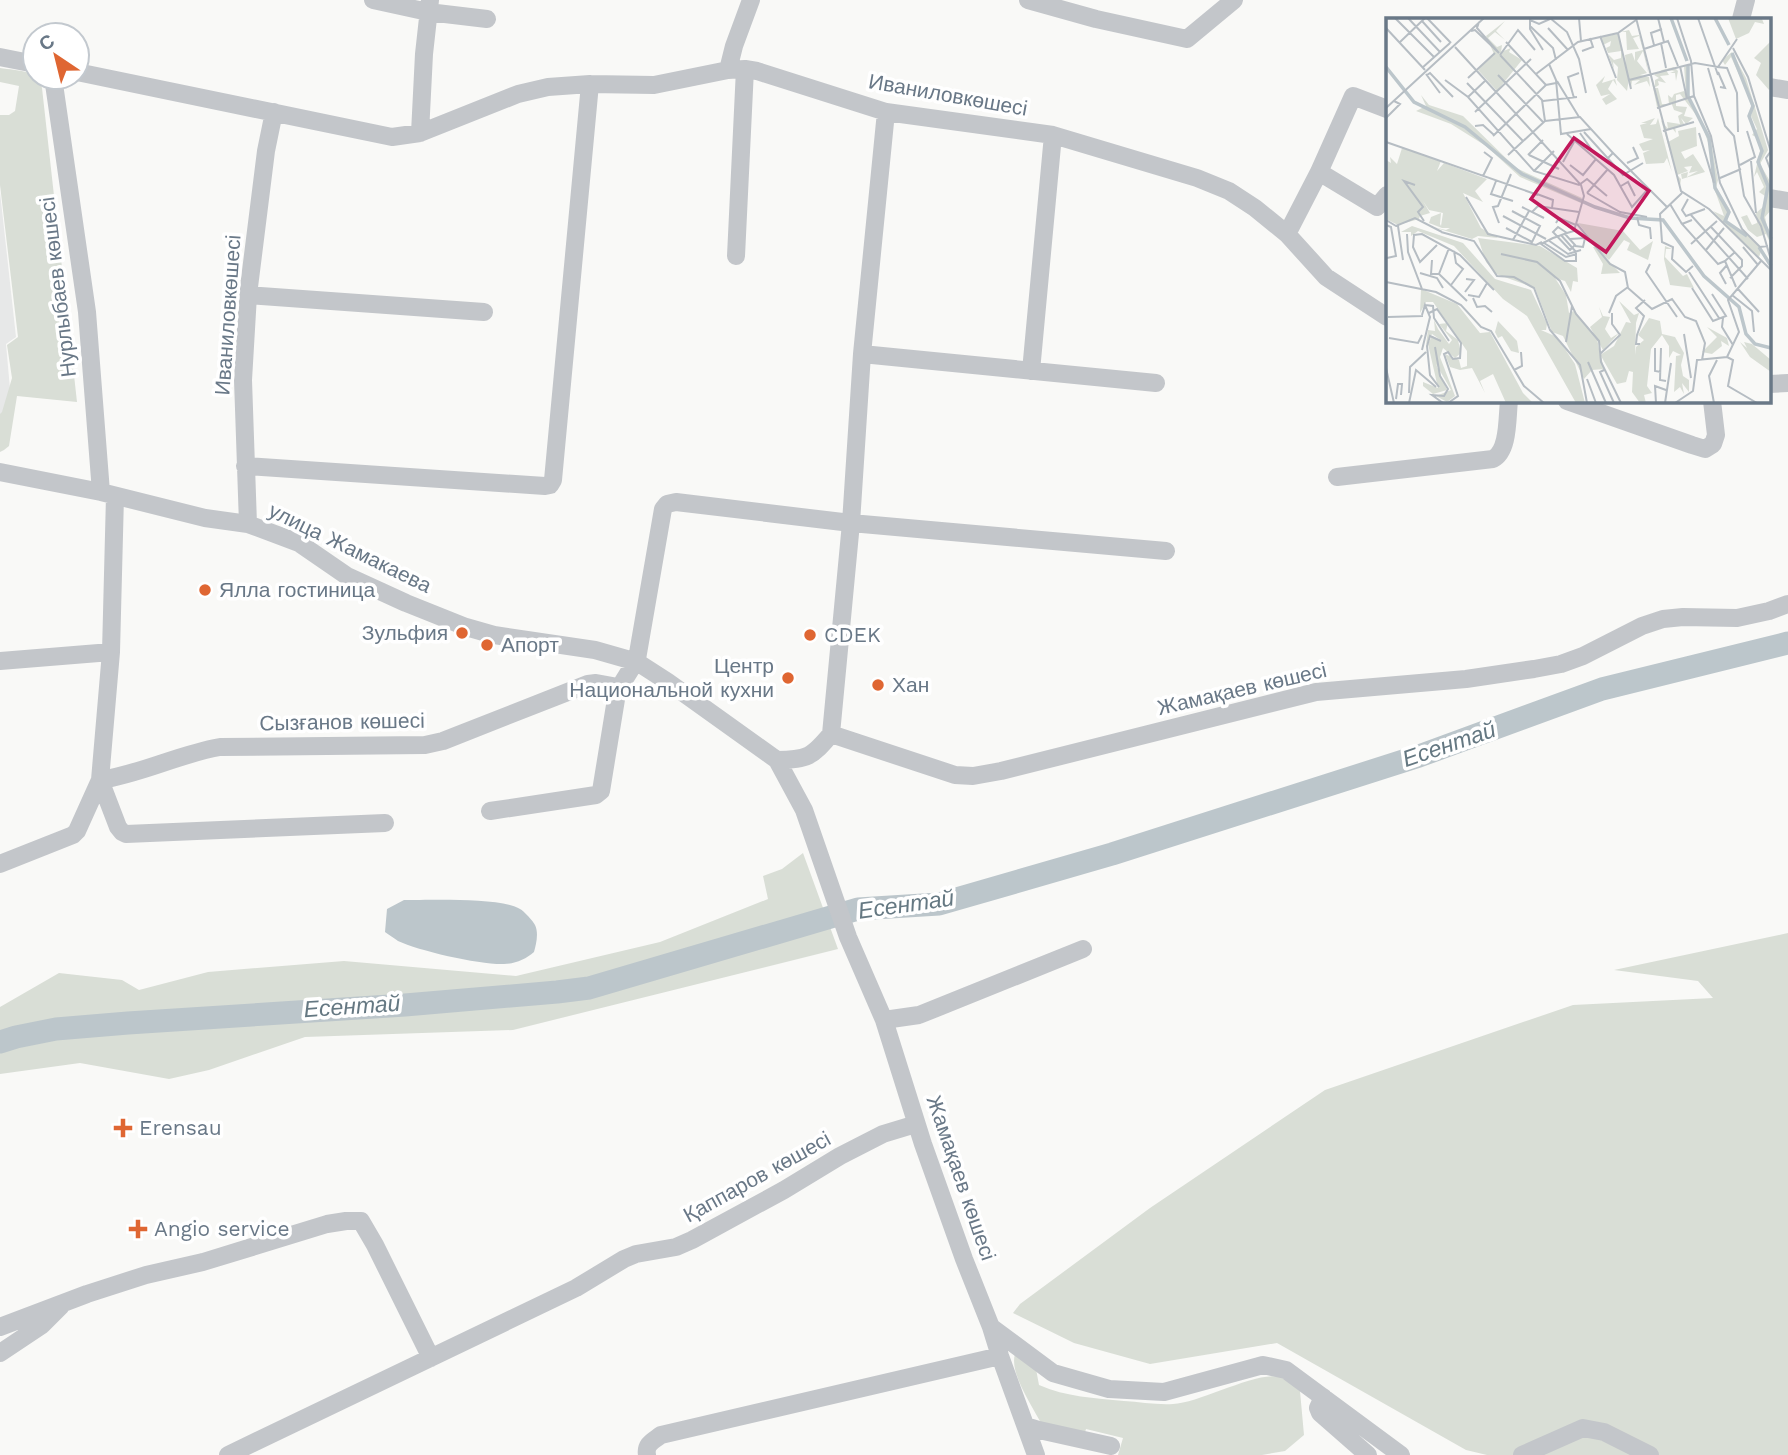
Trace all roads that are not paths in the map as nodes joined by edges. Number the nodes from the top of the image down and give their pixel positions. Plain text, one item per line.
1 (373, 0) edge
2 (751, 0) edge
3 (1028, 0) edge
4 (1234, 0) edge
5 (1745, 0) edge
6 (429, 6) edge
7 (1741, 18) edge
8 (487, 19) dead end
9 (0, 57) edge
10 (21, 61) edge
11 (737, 69) junction
12 (91, 75) edge
13 (590, 84) junction
14 (1770, 87) edge
15 (1788, 90) edge
16 (55, 91) edge
17 (1386, 109) edge
18 (274, 112) junction
19 (886, 112) junction
20 (420, 133) junction
21 (1053, 135) junction
22 (1319, 172) junction
23 (1386, 196) edge
24 (1770, 198) edge
25 (1788, 201) edge
26 (1287, 234) junction
27 (736, 256) dead end
28 (248, 295) junction
29 (484, 312) dead end
30 (1386, 316) edge
31 (862, 354) junction
32 (1031, 371) junction
33 (1156, 383) dead end
34 (1788, 383) edge
35 (1770, 384) edge
36 (1509, 402) edge
37 (1570, 402) edge
38 (1712, 402) edge
39 (245, 466) junction
40 (0, 472) edge
41 (1337, 477) dead end
42 (108, 494) junction
43 (851, 523) junction
44 (248, 524) junction
45 (1166, 551) dead end
46 (1788, 604) edge
47 (111, 652) junction
48 (0, 661) edge
49 (637, 662) junction
50 (619, 686) junction
51 (831, 734) junction
52 (777, 760) junction
53 (100, 780) junction
54 (490, 811) dead end
55 (385, 823) dead end
56 (0, 864) edge
57 (1083, 949) dead end
58 (884, 1020) junction
59 (916, 1124) junction
60 (66, 1301) junction
61 (0, 1327) edge
62 (991, 1327) junction
63 (0, 1353) edge
64 (1000, 1356) junction
65 (431, 1358) junction
66 (1323, 1397) junction
67 (1026, 1426) junction
68 (1111, 1446) dead end
69 (228, 1455) edge
70 (647, 1455) edge
71 (1036, 1455) edge
72 (1368, 1455) edge
73 (1401, 1455) edge
74 (1521, 1455) edge
75 (1650, 1455) edge

1 - 6 street
2 - 11 street
3 - 4 street
5 - 7 street
6 - 8 street
6 - 20 street
9 - 10 street
11 - 13 street, Иваниловкөшесі
11 - 19 street, Иваниловкөшесі
11 - 27 street
12 - 18 street, Иваниловкөшесі
13 - 20 street, Иваниловкөшесі
13 - 39 street
14 - 15 street
16 - 42 street, Нурлыбаев көшесі
17 - 22 street
18 - 20 street, Иваниловкөшесі
18 - 28 street, Иваниловкөшесі
19 - 21 street, Иваниловкөшесі
19 - 31 street
21 - 26 street, Иваниловкөшесі
21 - 32 street
22 - 23 street
22 - 26 street
24 - 25 street
26 - 30 street, Иваниловкөшесі
28 - 29 street
28 - 39 street, Иваниловкөшесі
31 - 32 street
31 - 43 street
32 - 33 street
34 - 35 street
36 - 41 street
37 - 38 street
39 - 44 street, Иваниловкөшесі
40 - 42 street, улица Жамакаева
42 - 44 street, улица Жамакаева
42 - 47 street, Нурлыбаев көшесі
43 - 45 street
43 - 49 street
43 - 51 street
44 - 49 street, улица Жамакаева
46 - 51 street, Жамақаев көшесі
47 - 48 street
47 - 53 street, Нурлыбаев көшесі
49 - 50 street
49 - 52 street
50 - 53 street, Сызғанов көшесі
50 - 54 street
51 - 52 street
52 - 58 street, Жамақаев көшесі
53 - 55 street
53 - 56 street
57 - 58 street
58 - 59 street, Жамақаев көшесі
59 - 62 street, Жамақаев көшесі
59 - 65 street, Қаппаров көшесі
60 - 61 street
60 - 63 street
60 - 65 street
62 - 64 street, Жамақаев көшесі
62 - 66 street
64 - 67 street, Жамақаев көшесі
64 - 70 street
65 - 69 street, Қаппаров көшесі
66 - 72 street
66 - 73 street
67 - 68 street
67 - 71 street, Жамақаев көшесі
74 - 75 street

